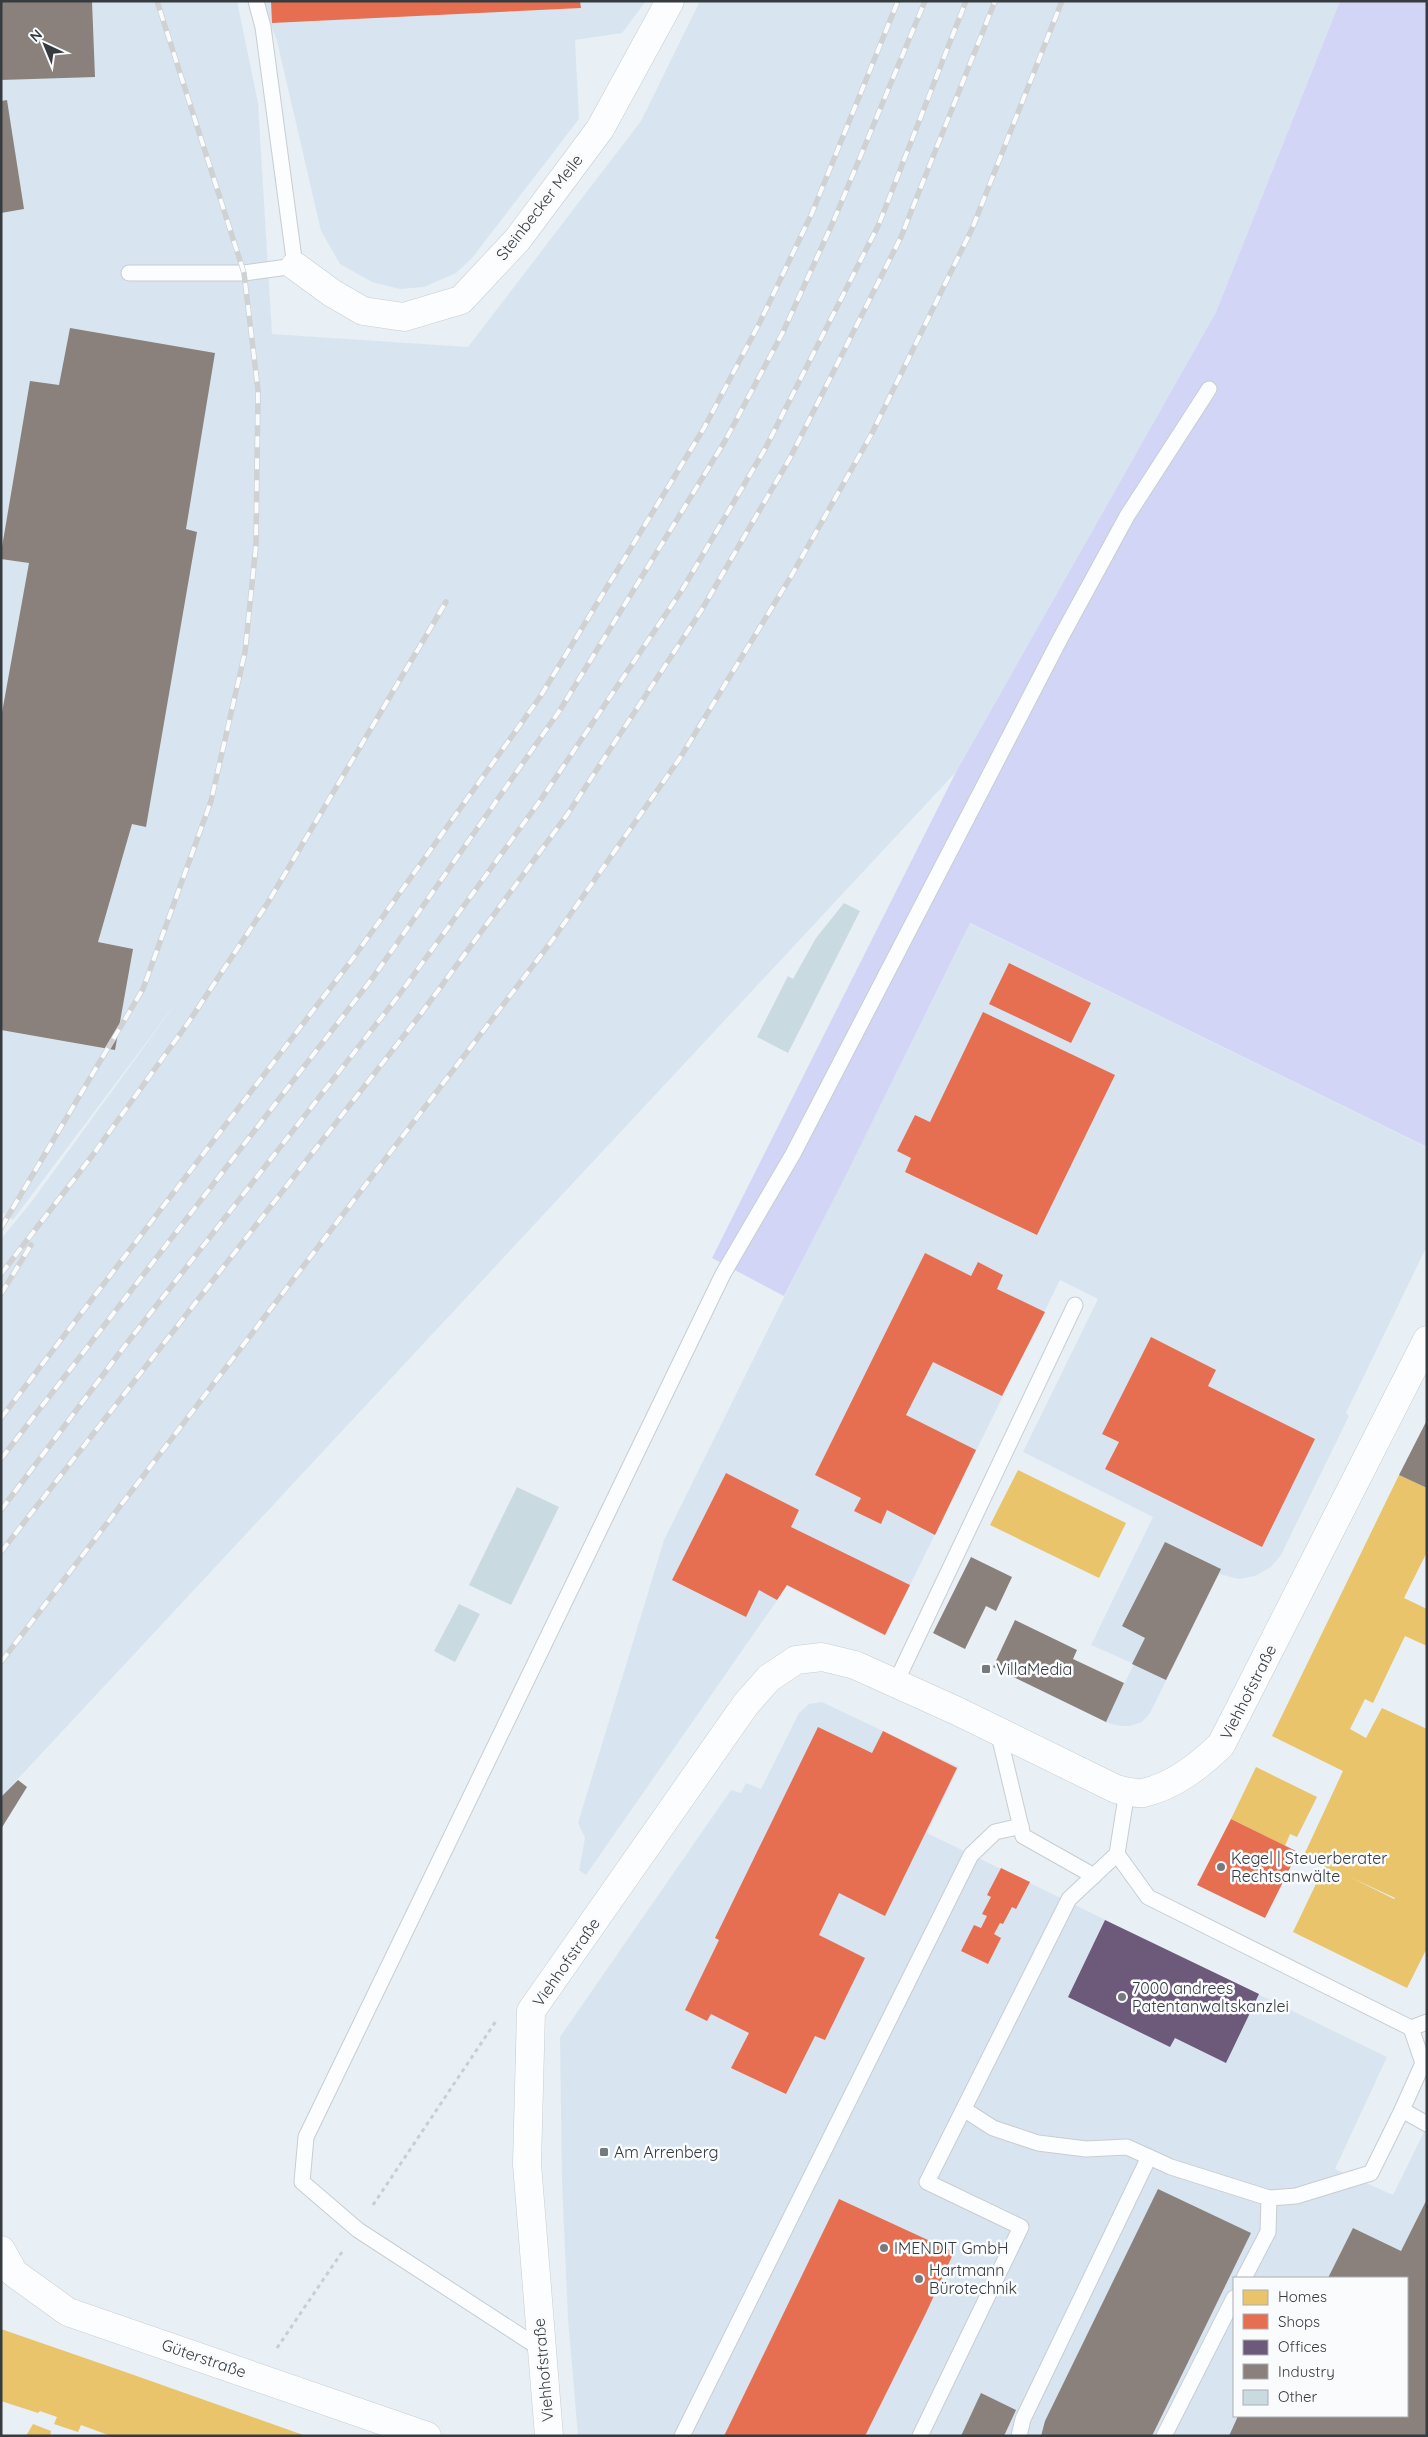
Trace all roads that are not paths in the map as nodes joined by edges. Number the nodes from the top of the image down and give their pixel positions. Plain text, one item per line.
1 (256, 1) edge
2 (670, 1) edge
3 (295, 266) junction
4 (129, 272) dead end
5 (1209, 389) dead end
6 (1075, 1305) dead end
7 (1427, 1340) edge
8 (896, 1682) junction
9 (998, 1731) junction
10 (1127, 1791) junction
11 (1021, 1826) junction
12 (1117, 1854) junction
13 (1094, 1876) junction
14 (1427, 2022) edge
15 (1411, 2028) junction
16 (965, 2110) junction
17 (1402, 2110) junction
18 (1427, 2124) edge
19 (1149, 2157) junction
20 (1269, 2198) junction
21 (5, 2266) edge
22 (1245, 2277) edge
23 (1233, 2300) edge
24 (541, 2349) junction
25 (427, 2436) edge
26 (549, 2436) edge
27 (682, 2436) edge
28 (920, 2436) edge
29 (1019, 2436) edge
30 (1164, 2436) edge

1 - 3 lane
2 - 3 street, Steinbecker Meile
3 - 4 lane
5 - 24 lane
6 - 8 lane
7 - 10 street, Viehhofstraße
8 - 9 street, Viehhofstraße
8 - 24 street, Viehhofstraße
9 - 10 street, Viehhofstraße
9 - 11 lane
10 - 12 lane
11 - 13 lane
11 - 27 lane
12 - 13 lane
12 - 15 lane
13 - 16 lane
14 - 15 lane
15 - 17 lane
16 - 19 lane
16 - 28 lane
17 - 18 lane
17 - 20 lane
19 - 20 lane
19 - 29 lane
20 - 22 lane
21 - 25 street, Güterstraße
23 - 30 lane
24 - 26 street, Viehhofstraße

